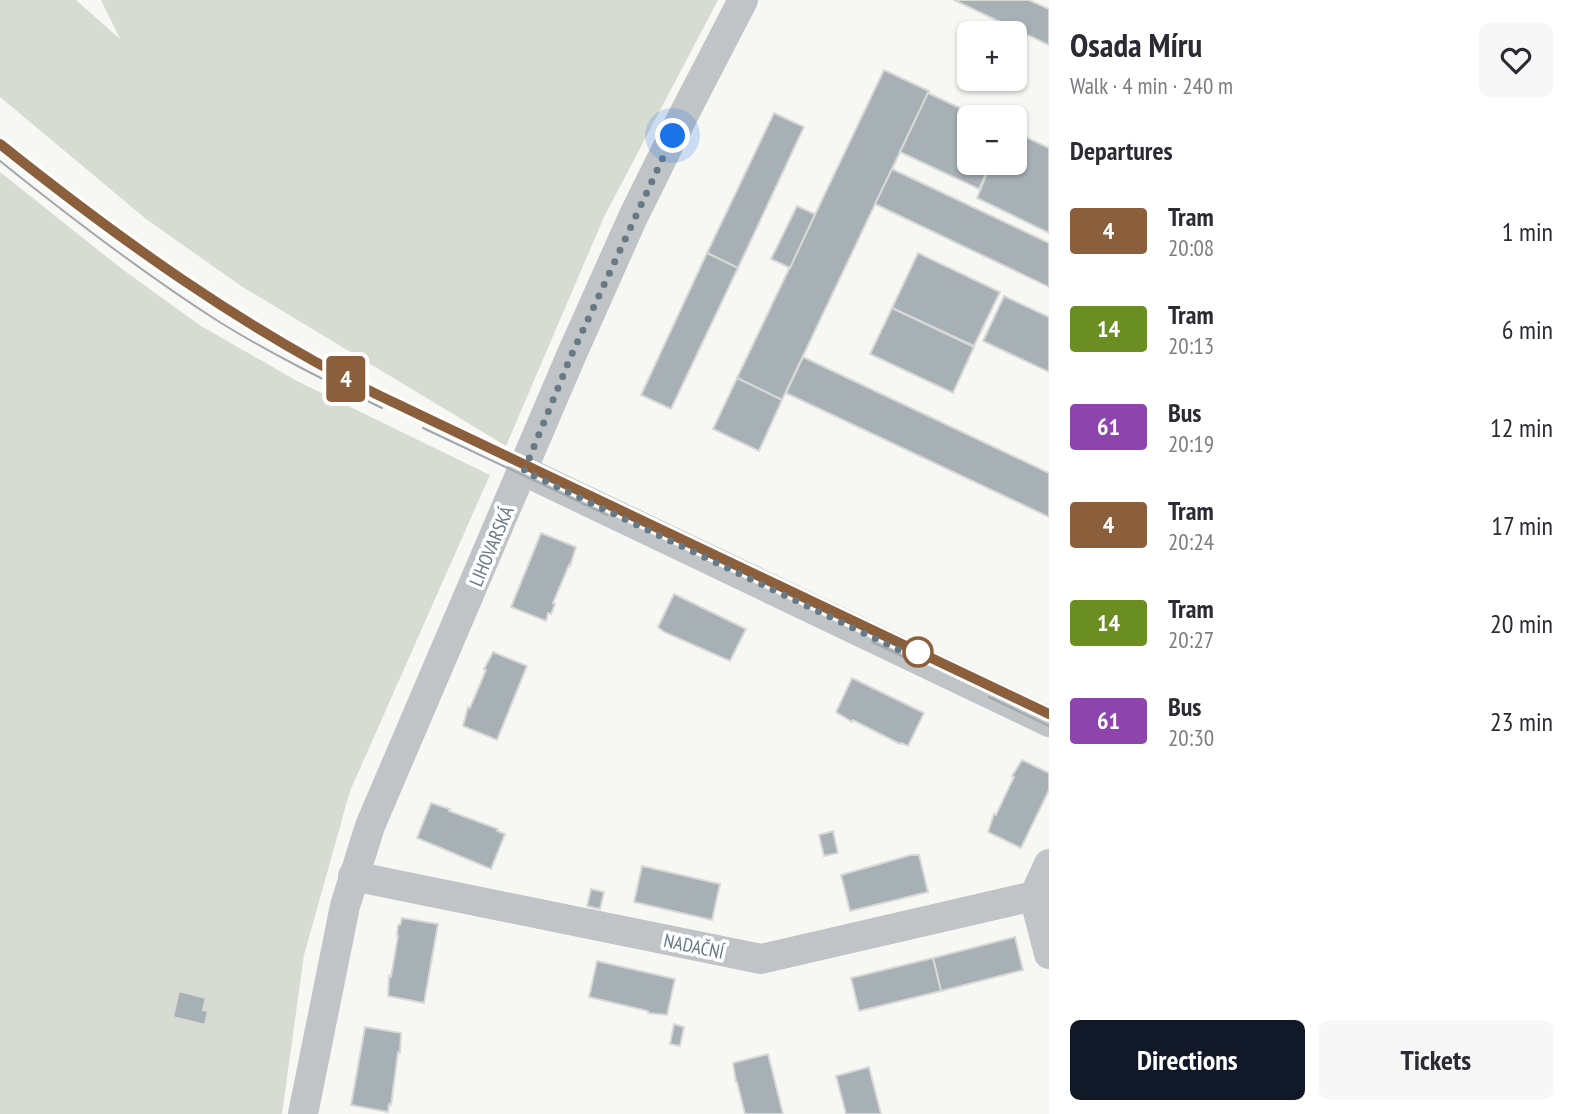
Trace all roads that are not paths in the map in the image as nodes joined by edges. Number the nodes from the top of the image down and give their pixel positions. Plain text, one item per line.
1 (743, 0) edge
2 (524, 471) junction
3 (1049, 722) edge
4 (1049, 864) edge
5 (353, 876) junction
6 (1034, 896) junction
7 (1049, 954) edge
8 (303, 1114) edge

1 - 2 street, LIHOVARSKÁ
2 - 3 street
2 - 5 street, LIHOVARSKÁ
4 - 6 street
5 - 6 street, NADAČNÍ
5 - 8 street, LIHOVARSKÁ
6 - 7 street

